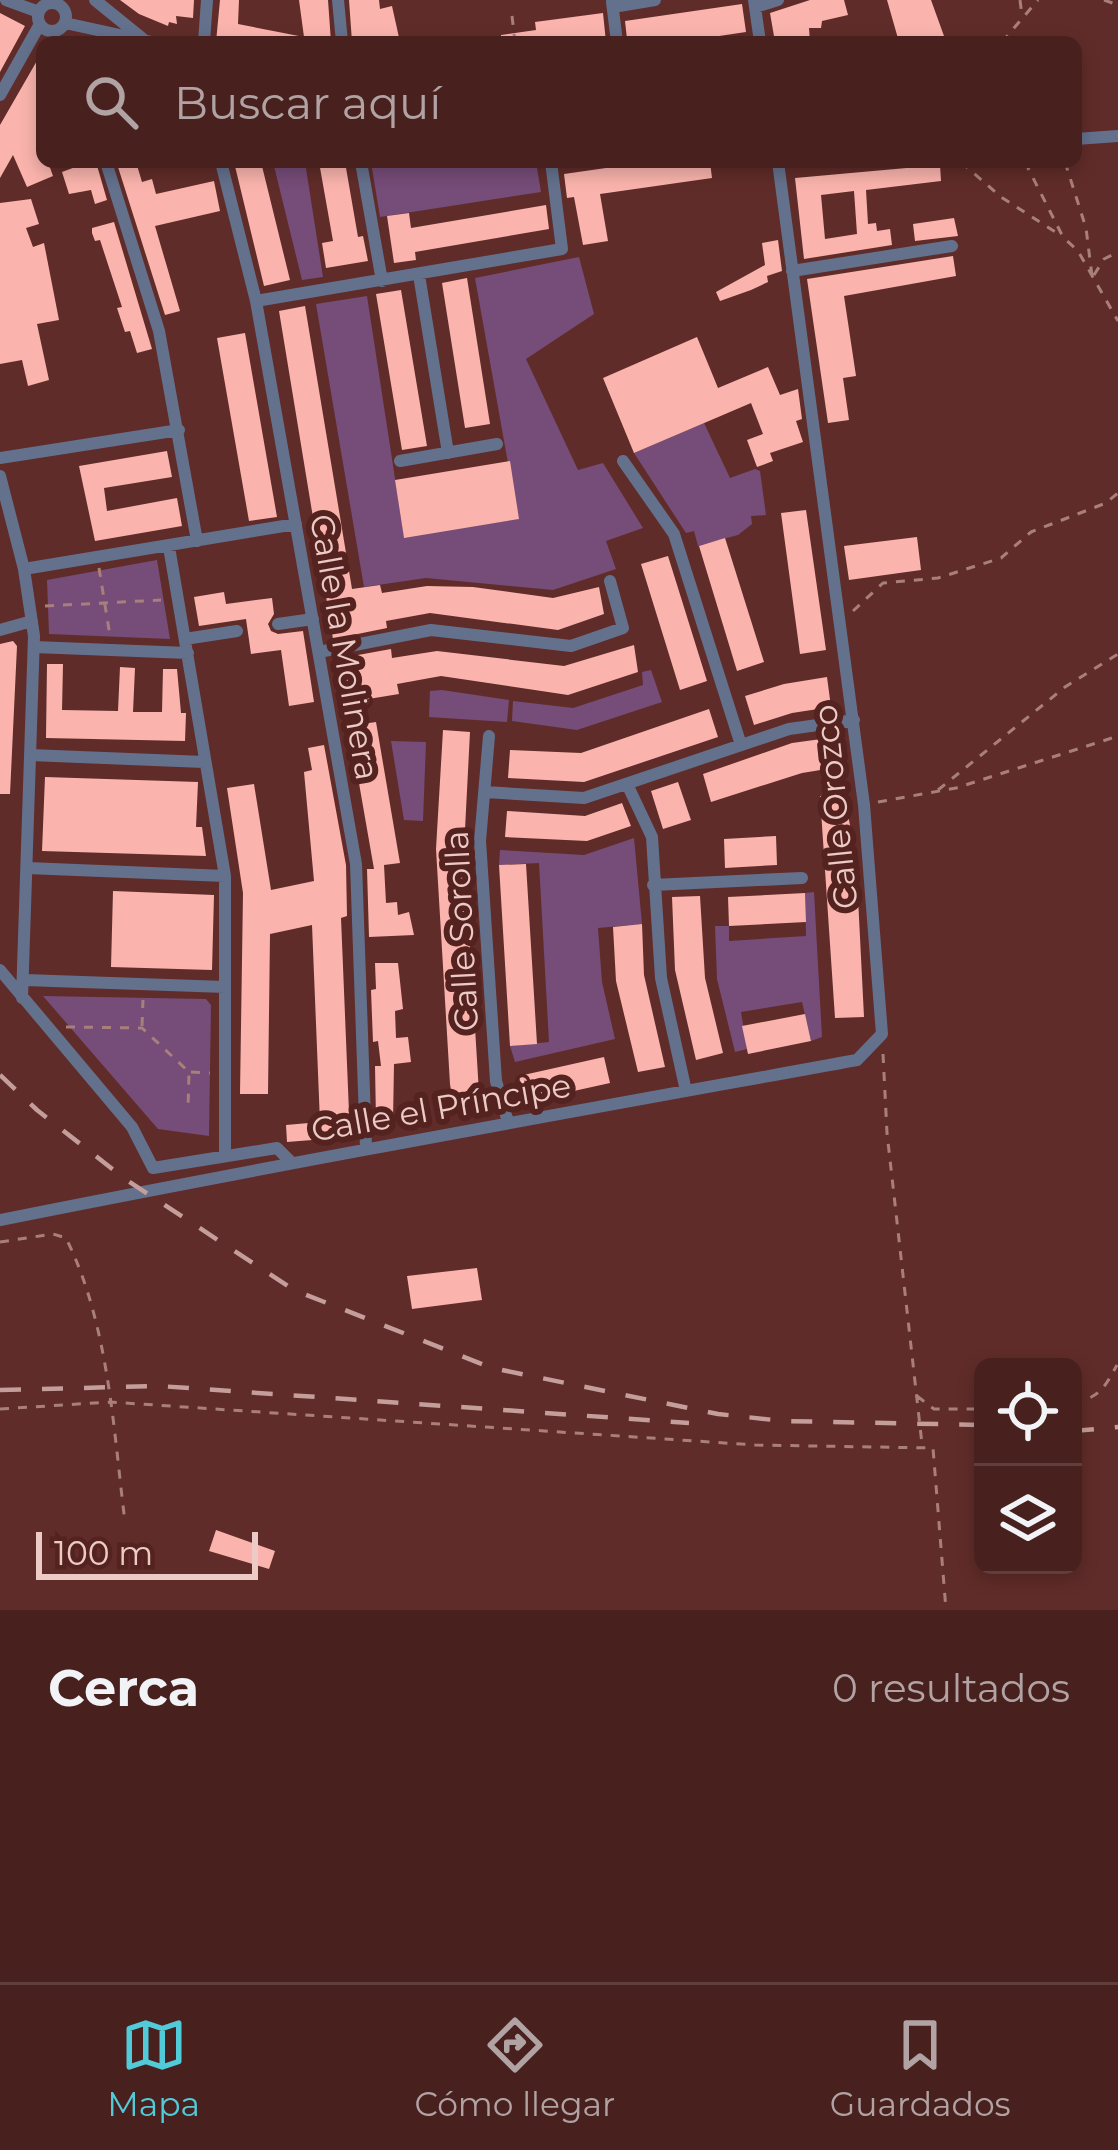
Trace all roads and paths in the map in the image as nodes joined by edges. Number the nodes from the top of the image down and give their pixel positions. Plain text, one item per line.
1 (6, 0) edge
2 (95, 0) edge
3 (207, 0) edge
4 (338, 0) edge
5 (655, 0) edge
6 (778, 0) edge
7 (1020, 0) edge
8 (1038, 0) edge
9 (1104, 0) edge
10 (63, 3) edge
11 (612, 3) edge
12 (754, 3) edge
13 (1118, 5) edge
14 (512, 16) dead end
15 (1022, 16) junction
16 (40, 18) junction
17 (64, 25) junction
18 (67, 36) edge
19 (122, 36) edge
20 (142, 36) edge
21 (204, 36) edge
22 (341, 36) edge
23 (514, 36) edge
24 (616, 36) edge
25 (759, 36) edge
26 (1007, 36) edge
27 (0, 95) edge
28 (1118, 136) edge
29 (1082, 139) edge
30 (108, 168) edge
31 (223, 168) edge
32 (362, 168) edge
33 (552, 168) edge
34 (779, 168) edge
35 (968, 168) edge
36 (1028, 168) edge
37 (1067, 168) edge
38 (1063, 237) junction
39 (952, 246) dead end
40 (1118, 252) edge
41 (792, 272) junction
42 (418, 274) junction
43 (1092, 278) junction
44 (382, 281) junction
45 (256, 301) junction
46 (1118, 321) edge
47 (178, 430) junction
48 (497, 444) dead end
49 (448, 453) junction
50 (0, 458) edge
51 (623, 460) dead end
52 (400, 461) dead end
53 (0, 476) edge
54 (1118, 494) edge
55 (296, 524) junction
56 (197, 541) junction
57 (169, 547) junction
58 (99, 566) dead end
59 (24, 569) junction
60 (610, 580) dead end
61 (167, 600) dead end
62 (104, 601) junction
63 (44, 606) dead end
64 (850, 614) dead end
65 (313, 619) junction
66 (32, 621) junction
67 (278, 624) dead end
68 (0, 630) edge
69 (237, 631) dead end
70 (110, 639) dead end
71 (34, 646) junction
72 (187, 646) junction
73 (319, 652) junction
74 (1118, 654) edge
75 (854, 720) junction
76 (489, 736) dead end
77 (1118, 736) edge
78 (741, 745) junction
79 (30, 755) junction
80 (204, 762) junction
81 (627, 784) junction
82 (937, 791) junction
83 (484, 792) junction
84 (864, 805) junction
85 (27, 868) junction
86 (225, 876) junction
87 (802, 878) dead end
88 (653, 885) junction
89 (0, 970) edge
90 (25, 980) junction
91 (225, 987) junction
92 (143, 997) dead end
93 (22, 998) junction
94 (67, 1027) dead end
95 (142, 1028) junction
96 (882, 1034) junction
97 (189, 1072) junction
98 (210, 1073) dead end
99 (686, 1091) junction
100 (188, 1110) dead end
101 (508, 1122) junction
102 (367, 1148) junction
103 (225, 1154) junction
104 (291, 1162) junction
105 (0, 1220) edge
106 (0, 1242) edge
107 (1117, 1365) edge
108 (916, 1395) junction
109 (1082, 1401) edge
110 (110, 1402) junction
111 (0, 1409) edge
112 (974, 1409) edge
113 (923, 1448) junction
114 (125, 1522) dead end
115 (946, 1610) edge

1 - 16 street
2 - 20 street
3 - 21 street
4 - 22 street
5 - 11 street
6 - 12 street
7 - 15 path
8 - 15 path
9 - 13 path
10 - 16 street
10 - 17 street
11 - 24 street
12 - 25 street
14 - 23 path
15 - 26 path
16 - 17 street
16 - 27 street
17 - 18 street
17 - 19 street
28 - 29 street
30 - 47 street
31 - 45 street, Calle la Molinera
32 - 44 street
33 - 42 street
34 - 41 street, Calle Orozco
35 - 38 path
36 - 38 path
37 - 43 path
38 - 43 path
39 - 41 street
40 - 43 path
41 - 75 street, Calle Orozco
42 - 44 street
42 - 49 street
43 - 46 path
44 - 45 street
45 - 55 street, Calle la Molinera
47 - 50 street
47 - 56 street
48 - 49 street
49 - 52 street
51 - 78 street
53 - 59 street
54 - 64 path
55 - 56 street
55 - 65 street, Calle la Molinera
56 - 57 street
57 - 59 street
57 - 72 street
58 - 62 path
59 - 66 street
60 - 73 street
61 - 62 path
62 - 63 path
62 - 70 path
65 - 67 street
65 - 73 street, Calle la Molinera
66 - 68 street
66 - 71 street
69 - 72 street
71 - 72 street
71 - 79 street
72 - 80 street
73 - 102 street, Calle la Molinera
74 - 82 path
75 - 78 street
75 - 84 street, Calle Orozco
76 - 83 street, Calle Sorolla
77 - 82 path
78 - 81 street
79 - 80 street
79 - 85 street
80 - 86 street
81 - 83 street
81 - 88 street
82 - 84 path
83 - 101 street, Calle Sorolla
84 - 96 street, Calle Orozco
85 - 86 street
85 - 90 street
86 - 91 street
87 - 88 street
88 - 99 street
89 - 93 street
90 - 91 street
90 - 93 street
91 - 103 street
92 - 95 path
93 - 103 street
94 - 95 path
95 - 97 path
96 - 99 street, Calle el Príncipe
96 - 108 path
97 - 98 path
97 - 100 path
99 - 101 street, Calle el Príncipe
101 - 102 street, Calle el Príncipe
102 - 104 street, Calle el Príncipe
103 - 104 street
104 - 105 street, Calle el Príncipe
106 - 110 path
107 - 109 path
108 - 112 path
108 - 113 path
110 - 111 path
110 - 113 path
110 - 114 path
113 - 115 path

